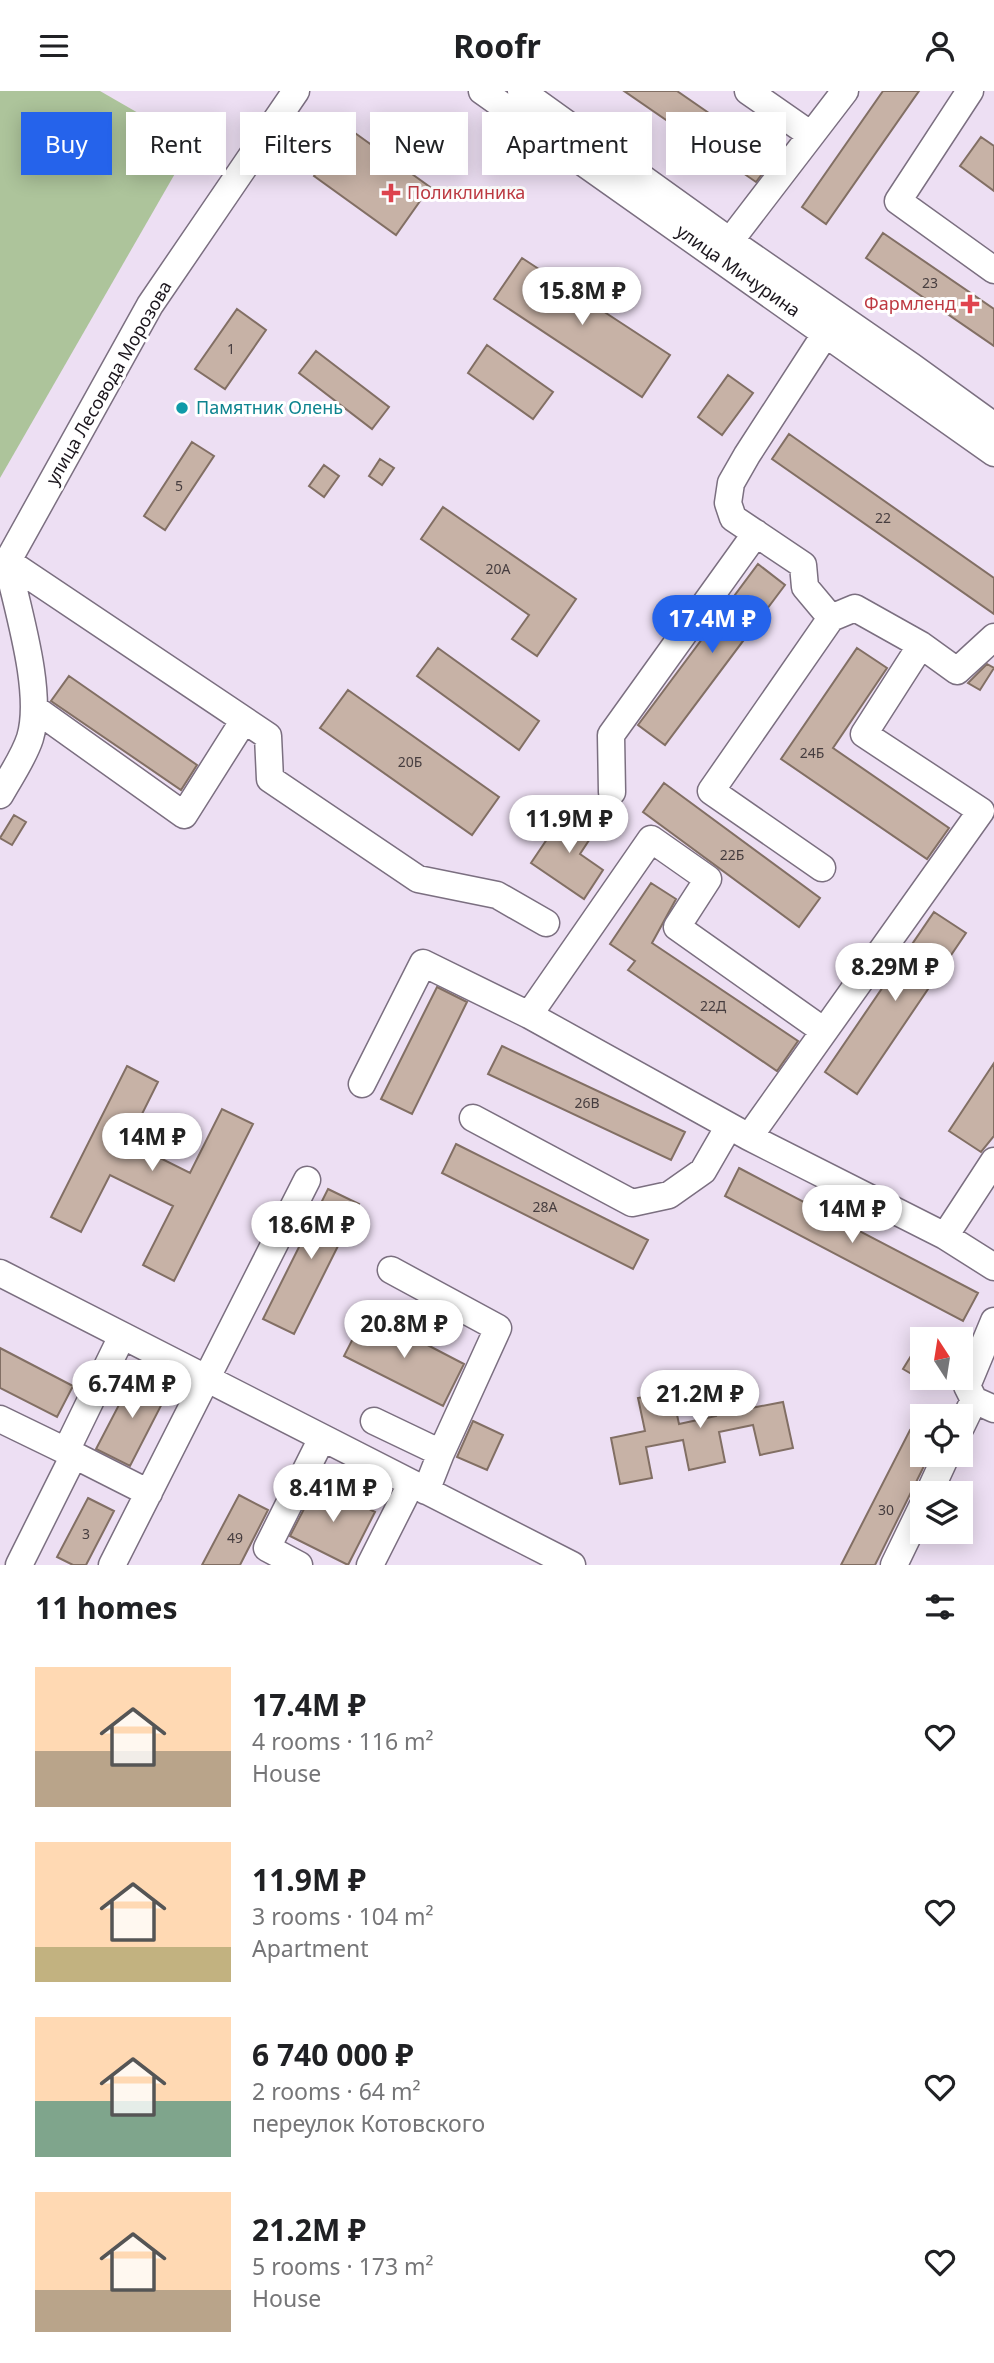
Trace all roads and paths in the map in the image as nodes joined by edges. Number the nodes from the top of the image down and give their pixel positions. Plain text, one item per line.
1 (296, 91) edge
2 (482, 91) edge
3 (521, 91) edge
4 (748, 91) edge
5 (845, 91) edge
6 (971, 91) edge
7 (811, 135) junction
8 (730, 241) junction
9 (994, 270) edge
10 (826, 333) junction
11 (994, 426) edge
12 (994, 453) edge
13 (756, 533) junction
14 (4, 568) edge
15 (831, 618) junction
16 (994, 637) edge
17 (921, 645) junction
18 (34, 708) junction
19 (244, 720) junction
20 (612, 792) dead end
21 (0, 795) edge
22 (822, 868) dead end
23 (546, 923) dead end
24 (529, 1015) junction
25 (824, 1031) junction
26 (362, 1084) dead end
27 (473, 1118) dead end
28 (739, 1132) junction
29 (994, 1161) edge
30 (307, 1180) dead end
31 (945, 1236) junction
32 (994, 1267) edge
33 (391, 1270) dead end
34 (0, 1273) edge
35 (994, 1321) edge
36 (122, 1336) junction
37 (208, 1379) junction
38 (984, 1405) edge
39 (0, 1419) edge
40 (374, 1421) dead end
41 (322, 1438) junction
42 (70, 1453) junction
43 (441, 1453) junction
44 (419, 1488) junction
45 (149, 1493) junction
46 (910, 1532) edge
47 (19, 1565) edge
48 (112, 1565) edge
49 (299, 1565) edge
50 (370, 1565) edge
51 (572, 1565) edge
52 (894, 1565) edge

1 - 14 street, улица Лесовода Морозова
2 - 10 street, улица Мичурина
3 - 8 street, улица Мичурина
4 - 7 street
5 - 7 street
6 - 9 street
7 - 8 street
8 - 11 street, улица Мичурина
10 - 12 street, улица Мичурина
10 - 13 street
13 - 15 street
13 - 20 street
14 - 18 street
14 - 19 street
15 - 17 street
15 - 22 street
16 - 17 street
17 - 25 street
18 - 19 street
18 - 21 street
19 - 23 street
24 - 25 street
24 - 26 street
24 - 28 street
25 - 28 street
27 - 28 street
28 - 31 street
29 - 31 street
30 - 37 street
31 - 32 street
33 - 43 street
34 - 36 street
35 - 38 street
36 - 37 street
36 - 42 street
37 - 41 street
37 - 45 street
39 - 42 street
40 - 43 street
41 - 44 street
41 - 49 street
42 - 45 street
42 - 47 street
43 - 44 street
44 - 50 street
44 - 51 street
45 - 48 street
46 - 52 street

